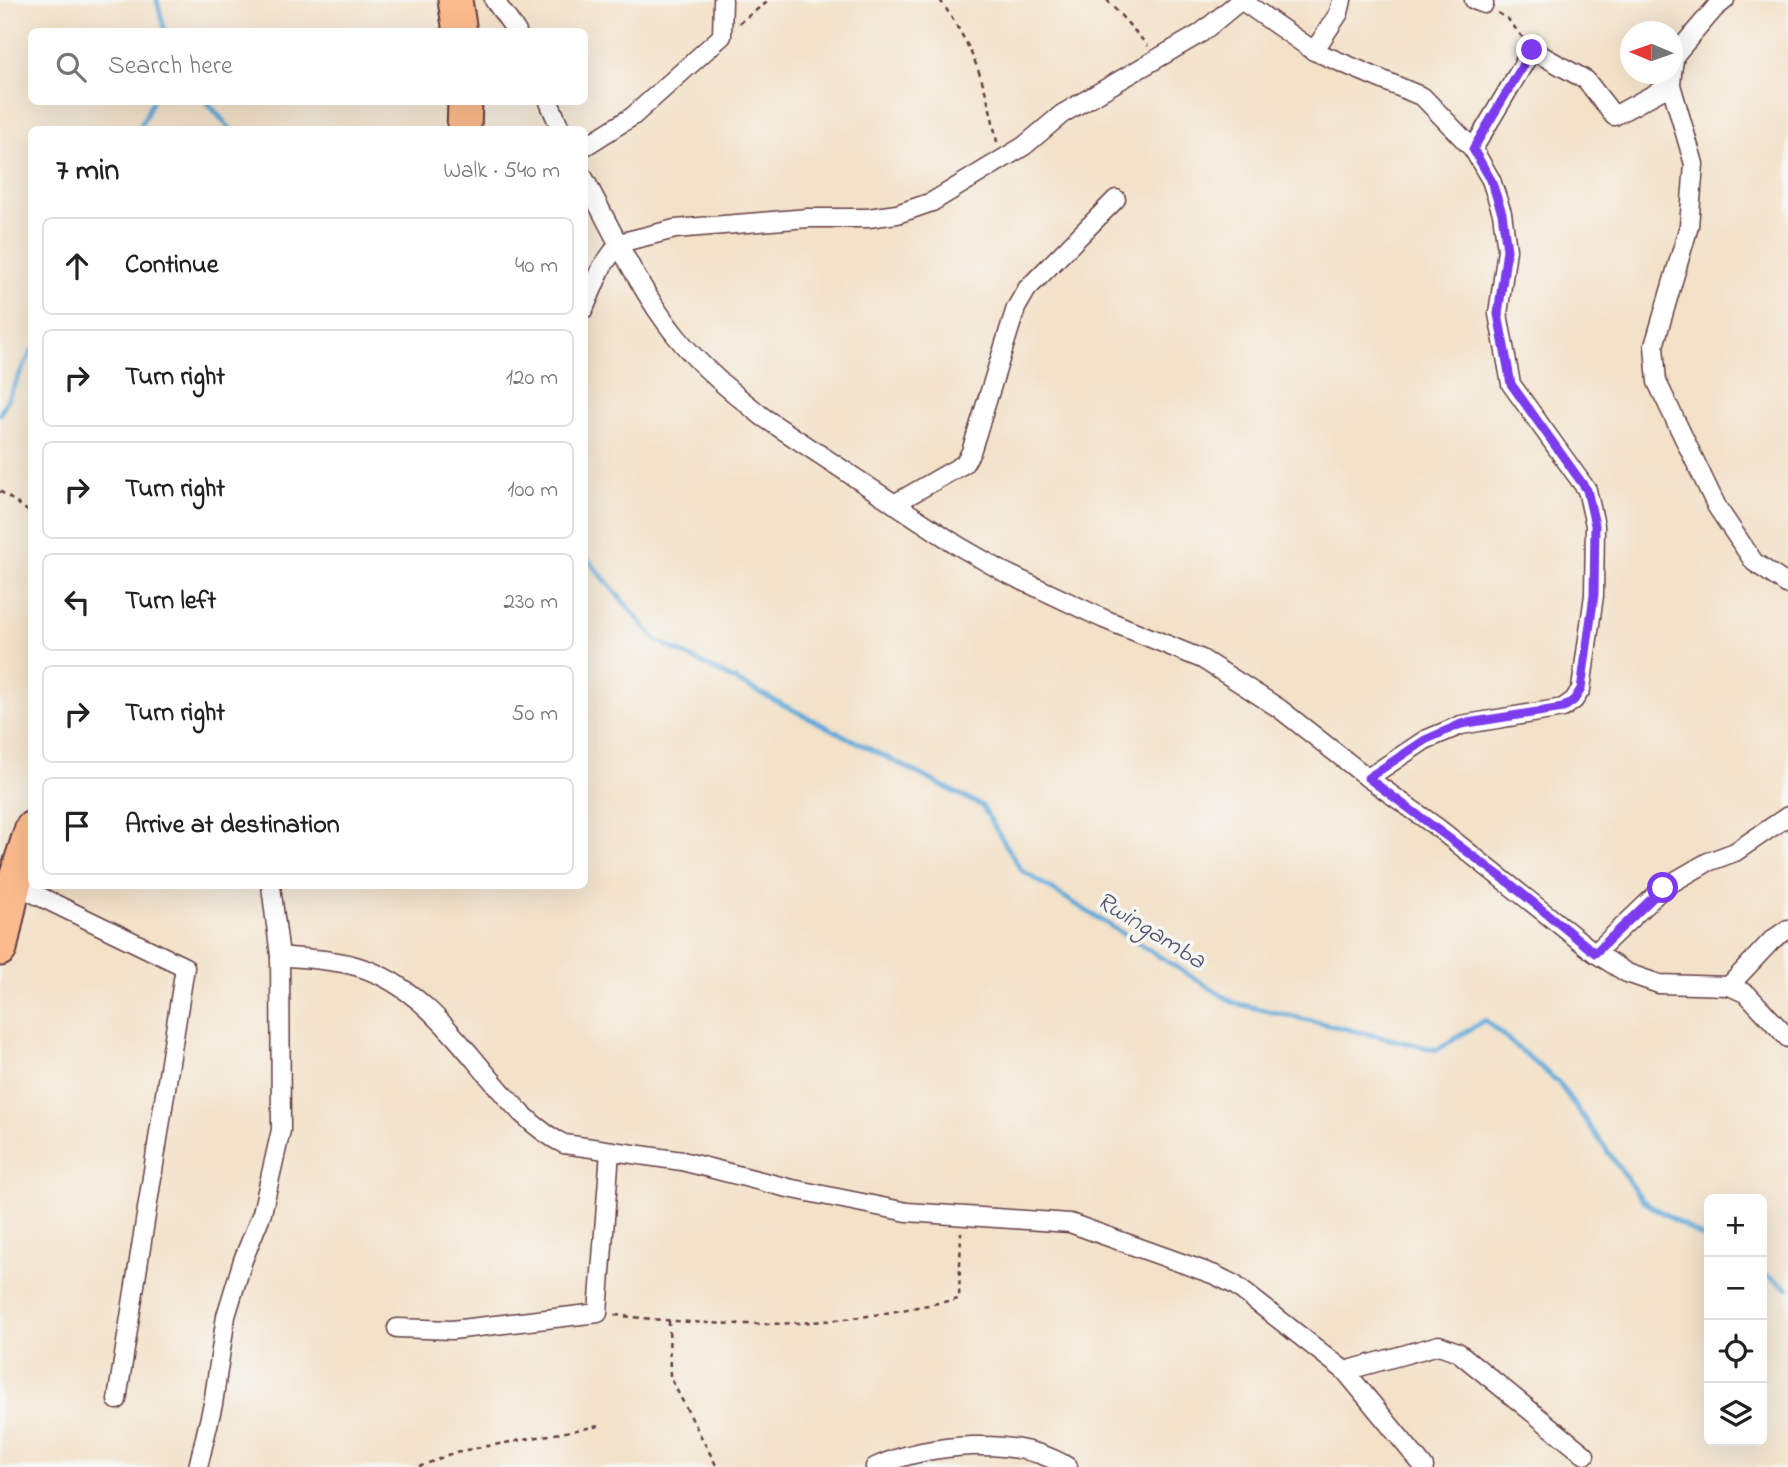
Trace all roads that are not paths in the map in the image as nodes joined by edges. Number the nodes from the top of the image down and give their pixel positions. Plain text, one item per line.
1 (455, 0) edge
2 (494, 0) edge
3 (723, 0) edge
4 (1241, 0) edge
5 (1342, 0) edge
6 (1726, 0) edge
7 (459, 28) edge
8 (514, 28) edge
9 (1683, 46) edge
10 (1314, 51) junction
11 (1662, 84) edge
12 (1674, 84) edge
13 (464, 105) edge
14 (550, 105) edge
15 (464, 126) edge
16 (559, 126) edge
17 (588, 145) edge
18 (1473, 149) junction
19 (588, 185) edge
20 (1116, 199) dead end
21 (619, 243) junction
22 (588, 300) edge
23 (894, 503) junction
24 (1788, 585) edge
25 (1368, 778) junction
26 (1788, 816) edge
27 (28, 840) edge
28 (14, 884) junction
29 (271, 889) edge
30 (1788, 929) edge
31 (0, 948) edge
32 (1595, 953) junction
33 (280, 956) junction
34 (1729, 986) junction
35 (1788, 1038) edge
36 (610, 1151) junction
37 (397, 1328) dead end
38 (1345, 1371) junction
39 (117, 1400) dead end
40 (1585, 1455) dead end
41 (198, 1467) edge
42 (875, 1467) edge
43 (1068, 1467) edge
44 (1424, 1467) edge

1 - 7 highway
2 - 8 street
3 - 17 street
4 - 10 street
4 - 21 street
5 - 10 street
6 - 9 street
10 - 18 street
11 - 18 street
12 - 24 street
13 - 15 highway
14 - 16 street
18 - 25 street
19 - 21 street
20 - 23 street
21 - 22 street
21 - 23 street
23 - 25 street
25 - 32 street
26 - 32 street
27 - 28 highway
28 - 31 highway
28 - 39 street
29 - 33 street
30 - 34 street
32 - 34 street
33 - 36 street
33 - 41 street
34 - 35 street
36 - 37 street
36 - 38 street
38 - 40 street
38 - 44 street
42 - 43 street

